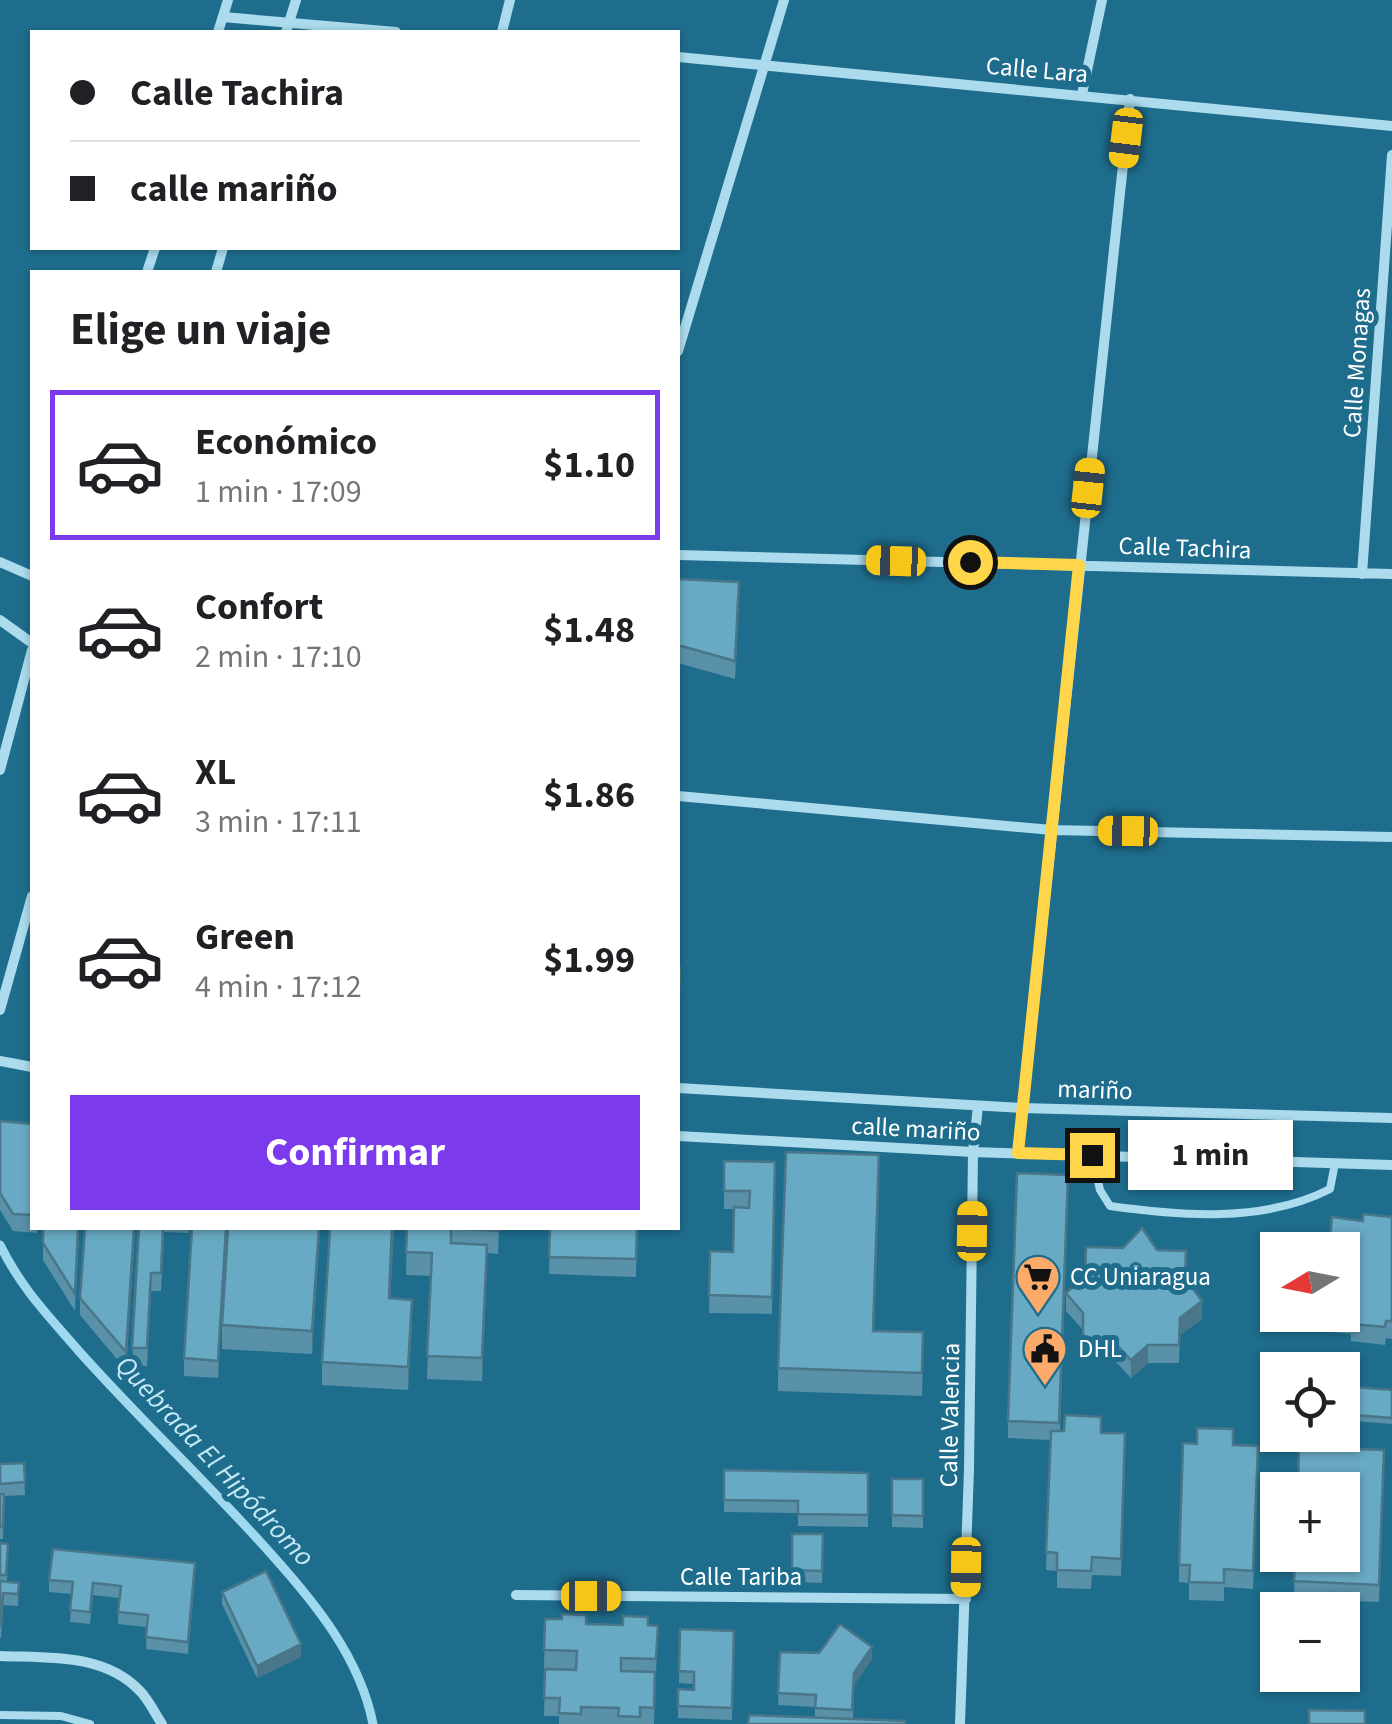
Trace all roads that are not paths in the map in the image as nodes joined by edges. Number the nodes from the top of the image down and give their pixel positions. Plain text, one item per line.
1 (228, 0) edge
2 (296, 0) edge
3 (510, 0) edge
4 (784, 0) edge
5 (1102, 0) edge
6 (223, 17) junction
7 (287, 28) edge
8 (219, 30) edge
9 (342, 30) edge
10 (502, 30) edge
11 (680, 57) edge
12 (765, 65) junction
13 (1082, 94) junction
14 (1130, 98) junction
15 (1392, 126) edge
16 (1392, 156) edge
17 (680, 344) edge
18 (680, 555) edge
19 (0, 562) edge
20 (1079, 565) junction
21 (1362, 574) junction
22 (1392, 574) edge
23 (30, 575) edge
24 (0, 620) edge
25 (30, 644) edge
26 (30, 654) edge
27 (0, 770) edge
28 (680, 796) edge
29 (1052, 830) junction
30 (1392, 836) edge
31 (30, 903) edge
32 (0, 948) edge
33 (14, 958) junction
34 (0, 1010) edge
35 (0, 1060) edge
36 (28, 1065) edge
37 (680, 1088) edge
38 (978, 1106) junction
39 (1022, 1108) junction
40 (1392, 1118) edge
41 (680, 1136) edge
42 (973, 1152) junction
43 (1018, 1153) junction
44 (1092, 1155) junction
45 (1335, 1163) junction
46 (1392, 1165) edge
47 (516, 1595) dead end
48 (966, 1599) junction
49 (0, 1656) edge
50 (0, 1714) edge
51 (90, 1724) edge
52 (162, 1724) edge
53 (960, 1724) edge

1 - 6 street
2 - 7 street
3 - 10 street
4 - 12 street
5 - 13 street
6 - 7 street
6 - 8 street
7 - 9 street
11 - 12 street, Calle Lara
12 - 13 street, Calle Lara
12 - 17 street
13 - 14 street, Calle Lara
14 - 15 street, Calle Lara
14 - 20 street
16 - 21 street, Calle Monagas
18 - 20 street, Calle Tachira
19 - 23 street
20 - 21 street, Calle Tachira
20 - 29 street
21 - 22 street, Calle Tachira
24 - 25 street
26 - 27 street
28 - 29 street
29 - 30 street
29 - 39 street
31 - 33 street
32 - 33 street
33 - 34 street
35 - 36 street
37 - 38 street, mariño
38 - 39 street, mariño
38 - 42 street, Calle Valencia
39 - 40 street, mariño
39 - 43 street
41 - 42 street, calle mariño
42 - 43 street, calle mariño
42 - 48 street, Calle Valencia
43 - 44 street, calle mariño
44 - 45 street, calle mariño
44 - 45 lane
45 - 46 street, calle mariño
47 - 48 street, Calle Tariba
48 - 53 street, Calle Valencia
49 - 52 street
50 - 51 lane

